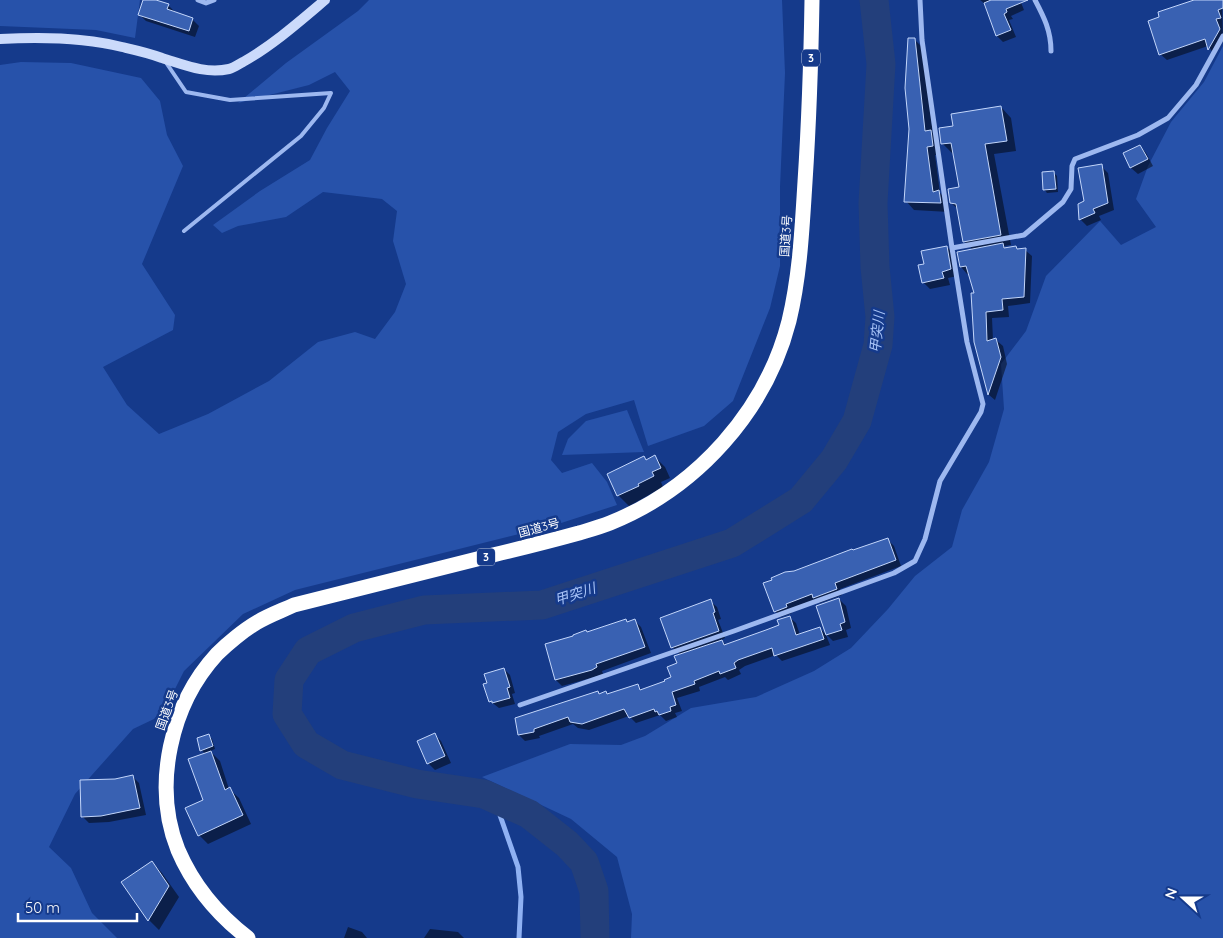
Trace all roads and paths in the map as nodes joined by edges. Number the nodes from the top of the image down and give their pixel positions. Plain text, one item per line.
1 (198, 0) edge
2 (214, 0) edge
3 (325, 0) edge
4 (812, 0) edge
5 (920, 0) edge
6 (1034, 0) edge
7 (1223, 36) edge
8 (0, 40) edge
9 (1051, 51) dead end
10 (162, 57) junction
11 (184, 231) dead end
12 (952, 248) junction
13 (520, 705) dead end
14 (248, 938) edge

1 - 2 street
3 - 10 street
4 - 14 highway, 国道3号 / 3
5 - 12 street
6 - 9 street
7 - 12 street
8 - 10 street
10 - 11 lane
12 - 13 street

